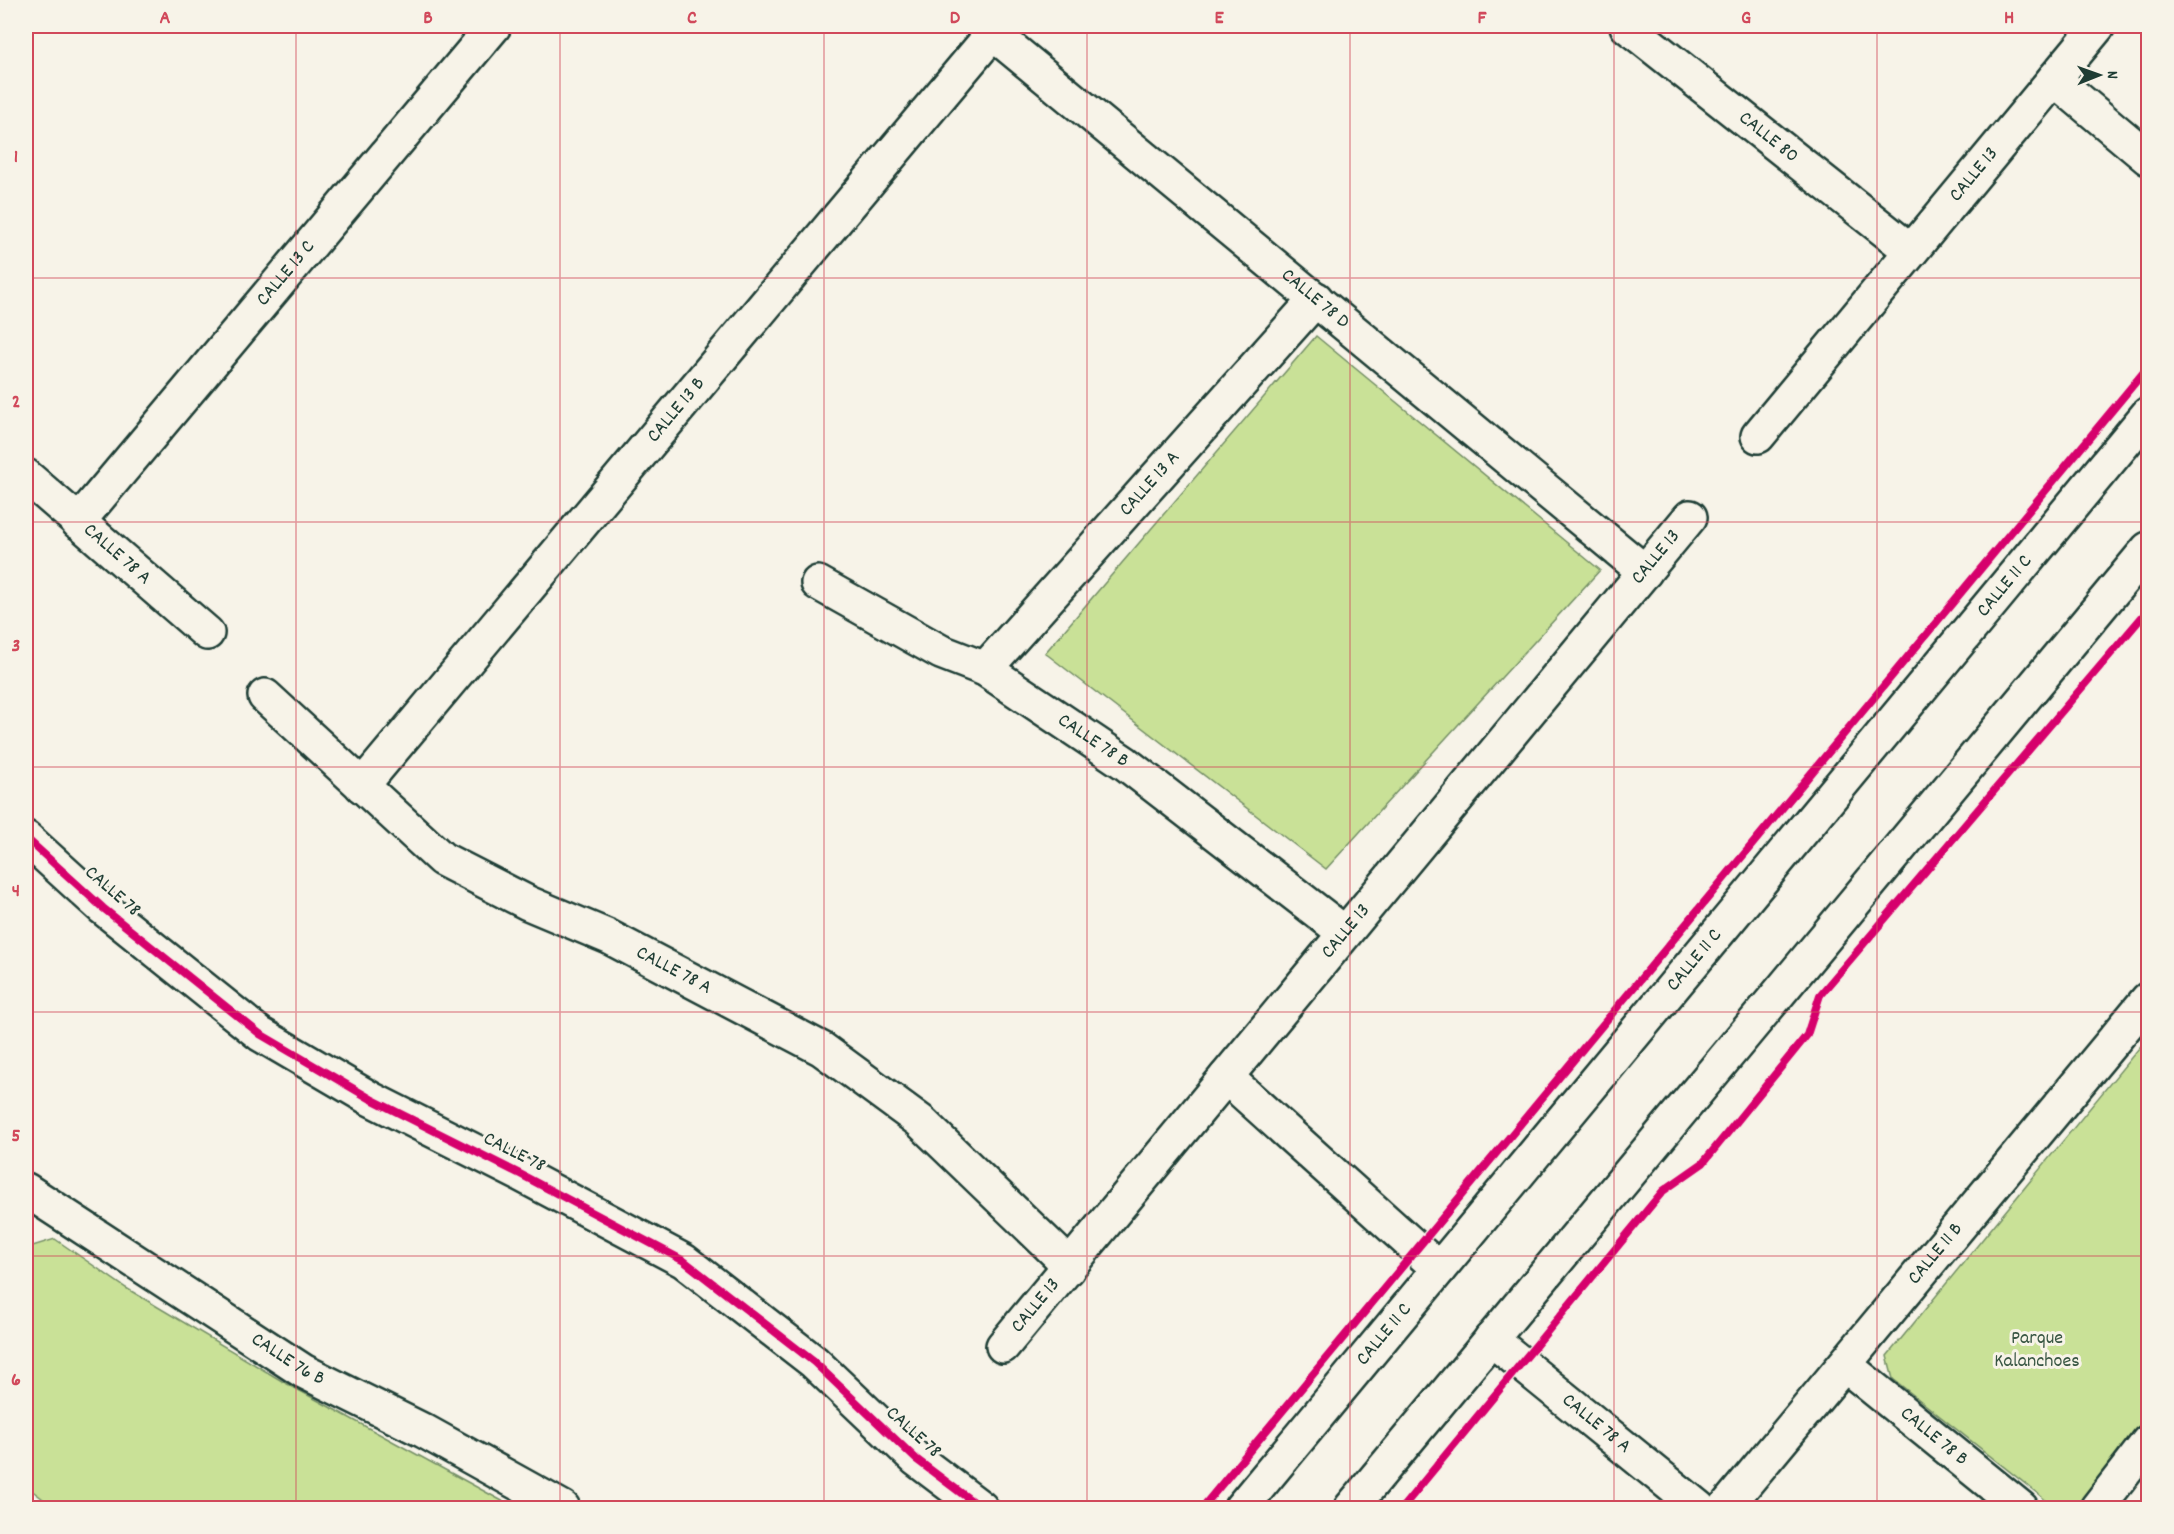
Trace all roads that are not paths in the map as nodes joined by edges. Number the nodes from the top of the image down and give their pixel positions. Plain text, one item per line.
1 (494, 26) edge
2 (1627, 26) edge
3 (2098, 26) edge
4 (989, 29) edge
5 (2054, 79) junction
6 (2148, 158) edge
7 (1911, 251) junction
8 (1316, 299) junction
9 (2148, 414) edge
10 (1758, 435) dead end
11 (26, 476) edge
12 (1690, 517) dead end
13 (78, 522) junction
14 (2148, 549) edge
15 (1645, 572) junction
16 (818, 583) dead end
17 (207, 633) dead end
18 (984, 669) junction
19 (265, 696) dead end
20 (362, 786) junction
21 (26, 838) edge
22 (1345, 933) junction
23 (2148, 999) edge
24 (1226, 1077) junction
25 (26, 1190) edge
26 (1068, 1269) junction
27 (1439, 1269) junction
28 (1491, 1339) junction
29 (1003, 1346) dead end
30 (1845, 1365) junction
31 (2148, 1442) edge
32 (563, 1509) edge
33 (981, 1509) edge
34 (1241, 1509) edge
35 (1351, 1509) edge
36 (1699, 1509) edge
37 (1725, 1509) edge
38 (2021, 1509) edge
39 (2097, 1509) edge

1 - 13 street, CALLE 13 C
2 - 7 street, CALLE 80
3 - 5 street, CALLE 13
4 - 8 street, CALLE 78 D
4 - 20 street, CALLE 13 B
5 - 6 street
5 - 7 street, CALLE 13
7 - 10 street, CALLE 13
8 - 15 street, CALLE 78 D
8 - 18 street, CALLE 13 A
9 - 27 street, CALLE 11 C
11 - 13 street, CALLE 78 A
12 - 15 street, CALLE 13
13 - 17 street, CALLE 78 A
14 - 28 street
15 - 22 street, CALLE 13
16 - 18 street, CALLE 78 B
18 - 22 street, CALLE 78 B
19 - 20 street, CALLE 78 A
20 - 26 street, CALLE 78 A
21 - 33 street, CALLE 78
22 - 24 street, CALLE 13
23 - 30 street, CALLE 11 B
24 - 26 street, CALLE 13
24 - 27 street
25 - 32 street, CALLE 76 B
26 - 29 street, CALLE 13
27 - 34 street, CALLE 11 C
28 - 35 street
28 - 36 street, CALLE 78 A
30 - 37 street, CALLE 11 B
30 - 38 street, CALLE 78 B
31 - 39 street

